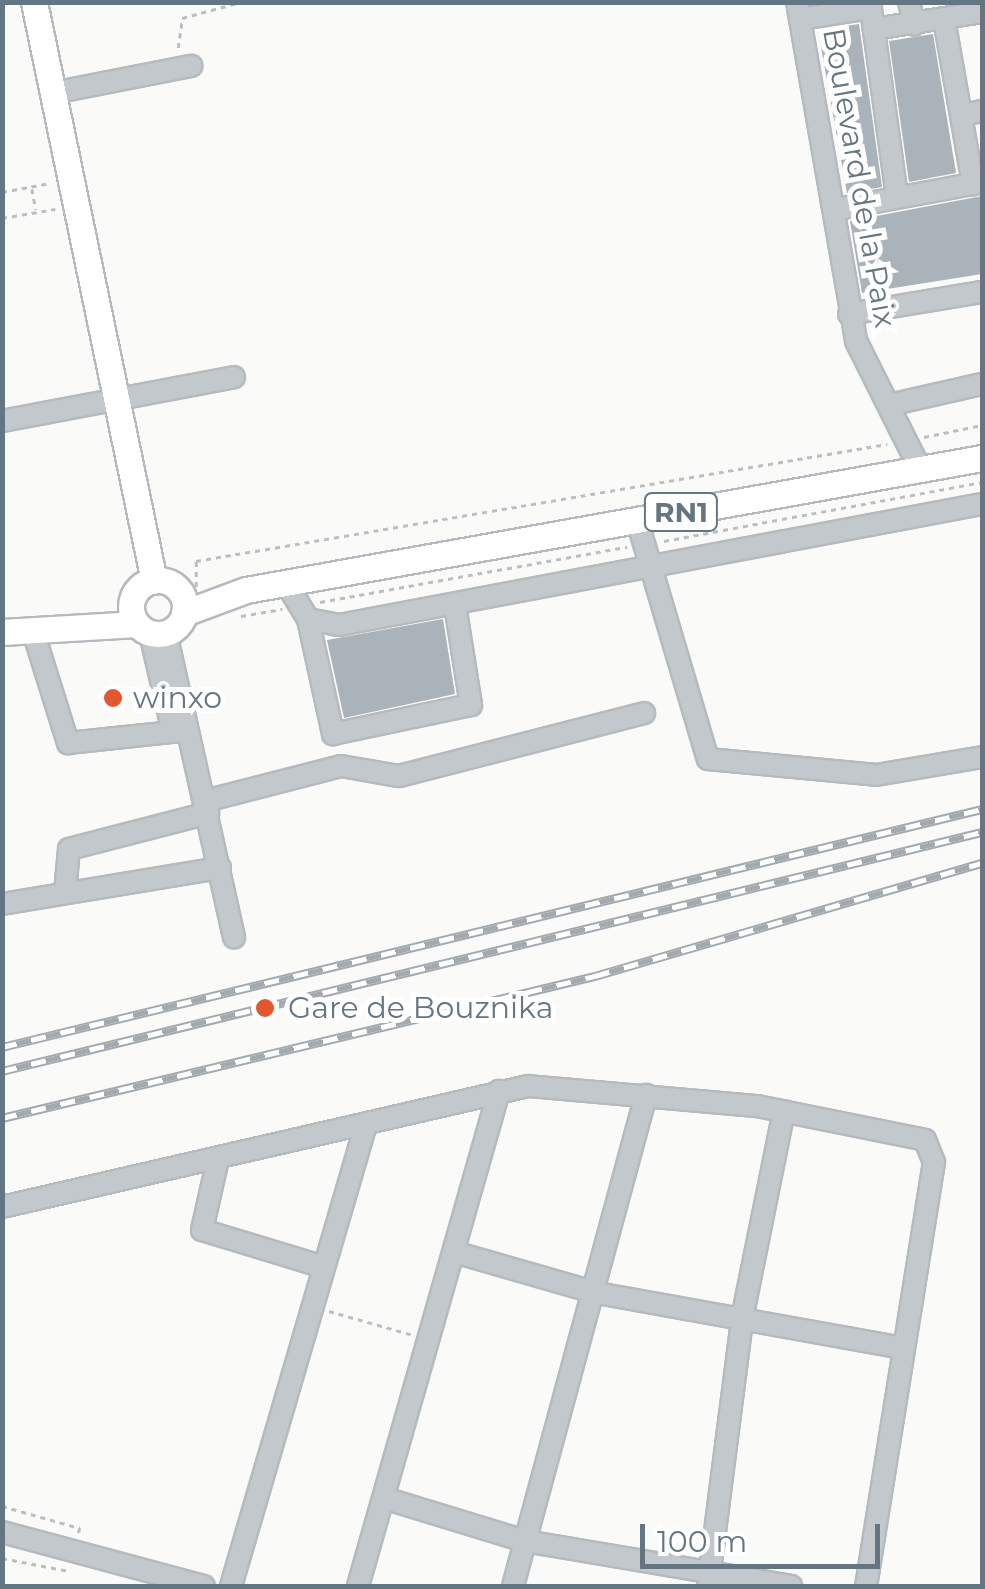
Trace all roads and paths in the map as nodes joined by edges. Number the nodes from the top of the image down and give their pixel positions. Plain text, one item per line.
1 (34, 2) edge
2 (241, 2) edge
3 (909, 2) edge
4 (799, 11) edge
5 (982, 12) edge
6 (871, 13) edge
7 (944, 19) junction
8 (914, 24) junction
9 (186, 68) joint
10 (53, 93) junction
11 (972, 113) edge
12 (71, 179) junction
13 (978, 183) edge
14 (32, 186) junction
15 (2, 192) edge
16 (898, 197) junction
17 (76, 205) junction
18 (837, 208) junction
19 (37, 212) junction
20 (2, 218) edge
21 (982, 292) edge
22 (849, 314) junction
23 (234, 376) dead end
24 (982, 384) edge
25 (117, 402) junction
26 (888, 404) junction
27 (2, 421) edge
28 (982, 426) edge
29 (908, 440) junction
30 (982, 458) edge
31 (920, 469) junction
32 (982, 482) edge
33 (982, 504) edge
34 (644, 543) junction
35 (286, 583) junction
36 (178, 593) junction
37 (133, 597) junction
38 (455, 604) junction
39 (302, 613) junction
40 (239, 616) dead end
41 (44, 626) junction
42 (151, 630) junction
43 (2, 632) edge
44 (644, 712) dead end
45 (982, 757) edge
46 (206, 808) junction
47 (220, 868) junction
48 (65, 894) junction
49 (2, 904) edge
50 (234, 937) dead end
51 (499, 1090) junction
52 (646, 1095) junction
53 (784, 1111) junction
54 (365, 1126) junction
55 (218, 1159) junction
56 (2, 1208) edge
57 (454, 1252) junction
58 (324, 1267) junction
59 (597, 1293) junction
60 (312, 1306) junction
61 (742, 1319) junction
62 (428, 1340) junction
63 (902, 1348) junction
64 (384, 1498) junction
65 (2, 1532) edge
66 (525, 1540) junction
67 (709, 1580) edge
68 (204, 1586) edge
69 (230, 1586) edge
70 (358, 1586) edge
71 (513, 1586) edge
72 (791, 1586) edge
73 (866, 1586) edge

1 - 10 main road
2 - 9 path
3 - 8 street
4 - 6 street
4 - 18 street, Boulevard de la Paix
5 - 7 street
6 - 8 street
6 - 16 street
7 - 8 street
7 - 11 street
9 - 10 street
10 - 12 main road
11 - 13 street
12 - 14 path
12 - 17 main road
13 - 16 street
14 - 15 path
14 - 19 path
16 - 18 street
17 - 19 path
17 - 25 main road
18 - 22 street, Boulevard de la Paix
19 - 20 path
21 - 22 street
22 - 26 street, Boulevard de la Paix
23 - 25 street
24 - 26 street
25 - 27 street
25 - 36 main road
26 - 29 street, Boulevard de la Paix
28 - 29 path
29 - 31 street, Boulevard de la Paix
29 - 36 path
30 - 31 main road, RN1
31 - 34 main road, RN1
32 - 34 path
33 - 34 street
34 - 35 main road, RN1
34 - 38 street
34 - 39 path
34 - 45 street
35 - 36 main road, RN1
35 - 39 street
36 - 37 main road
36 - 42 main road
37 - 41 main road
37 - 42 main road
38 - 39 street
38 - 39 street
39 - 40 path
41 - 42 main road
41 - 42 street
41 - 43 main road
42 - 46 street
44 - 46 street
46 - 47 street
46 - 48 street
47 - 48 street
47 - 50 street
48 - 49 street
51 - 52 street
51 - 54 street
51 - 57 street
52 - 53 street
52 - 59 street
53 - 61 street
53 - 63 street
54 - 55 street
54 - 58 street
55 - 56 street
55 - 58 street
57 - 59 street
57 - 62 street
58 - 60 street
59 - 61 street
59 - 66 street
60 - 62 path
60 - 69 street
61 - 63 street
61 - 67 street
62 - 64 street
63 - 73 street
64 - 66 street
64 - 70 street
65 - 68 street
66 - 67 street
66 - 71 street
67 - 72 street

